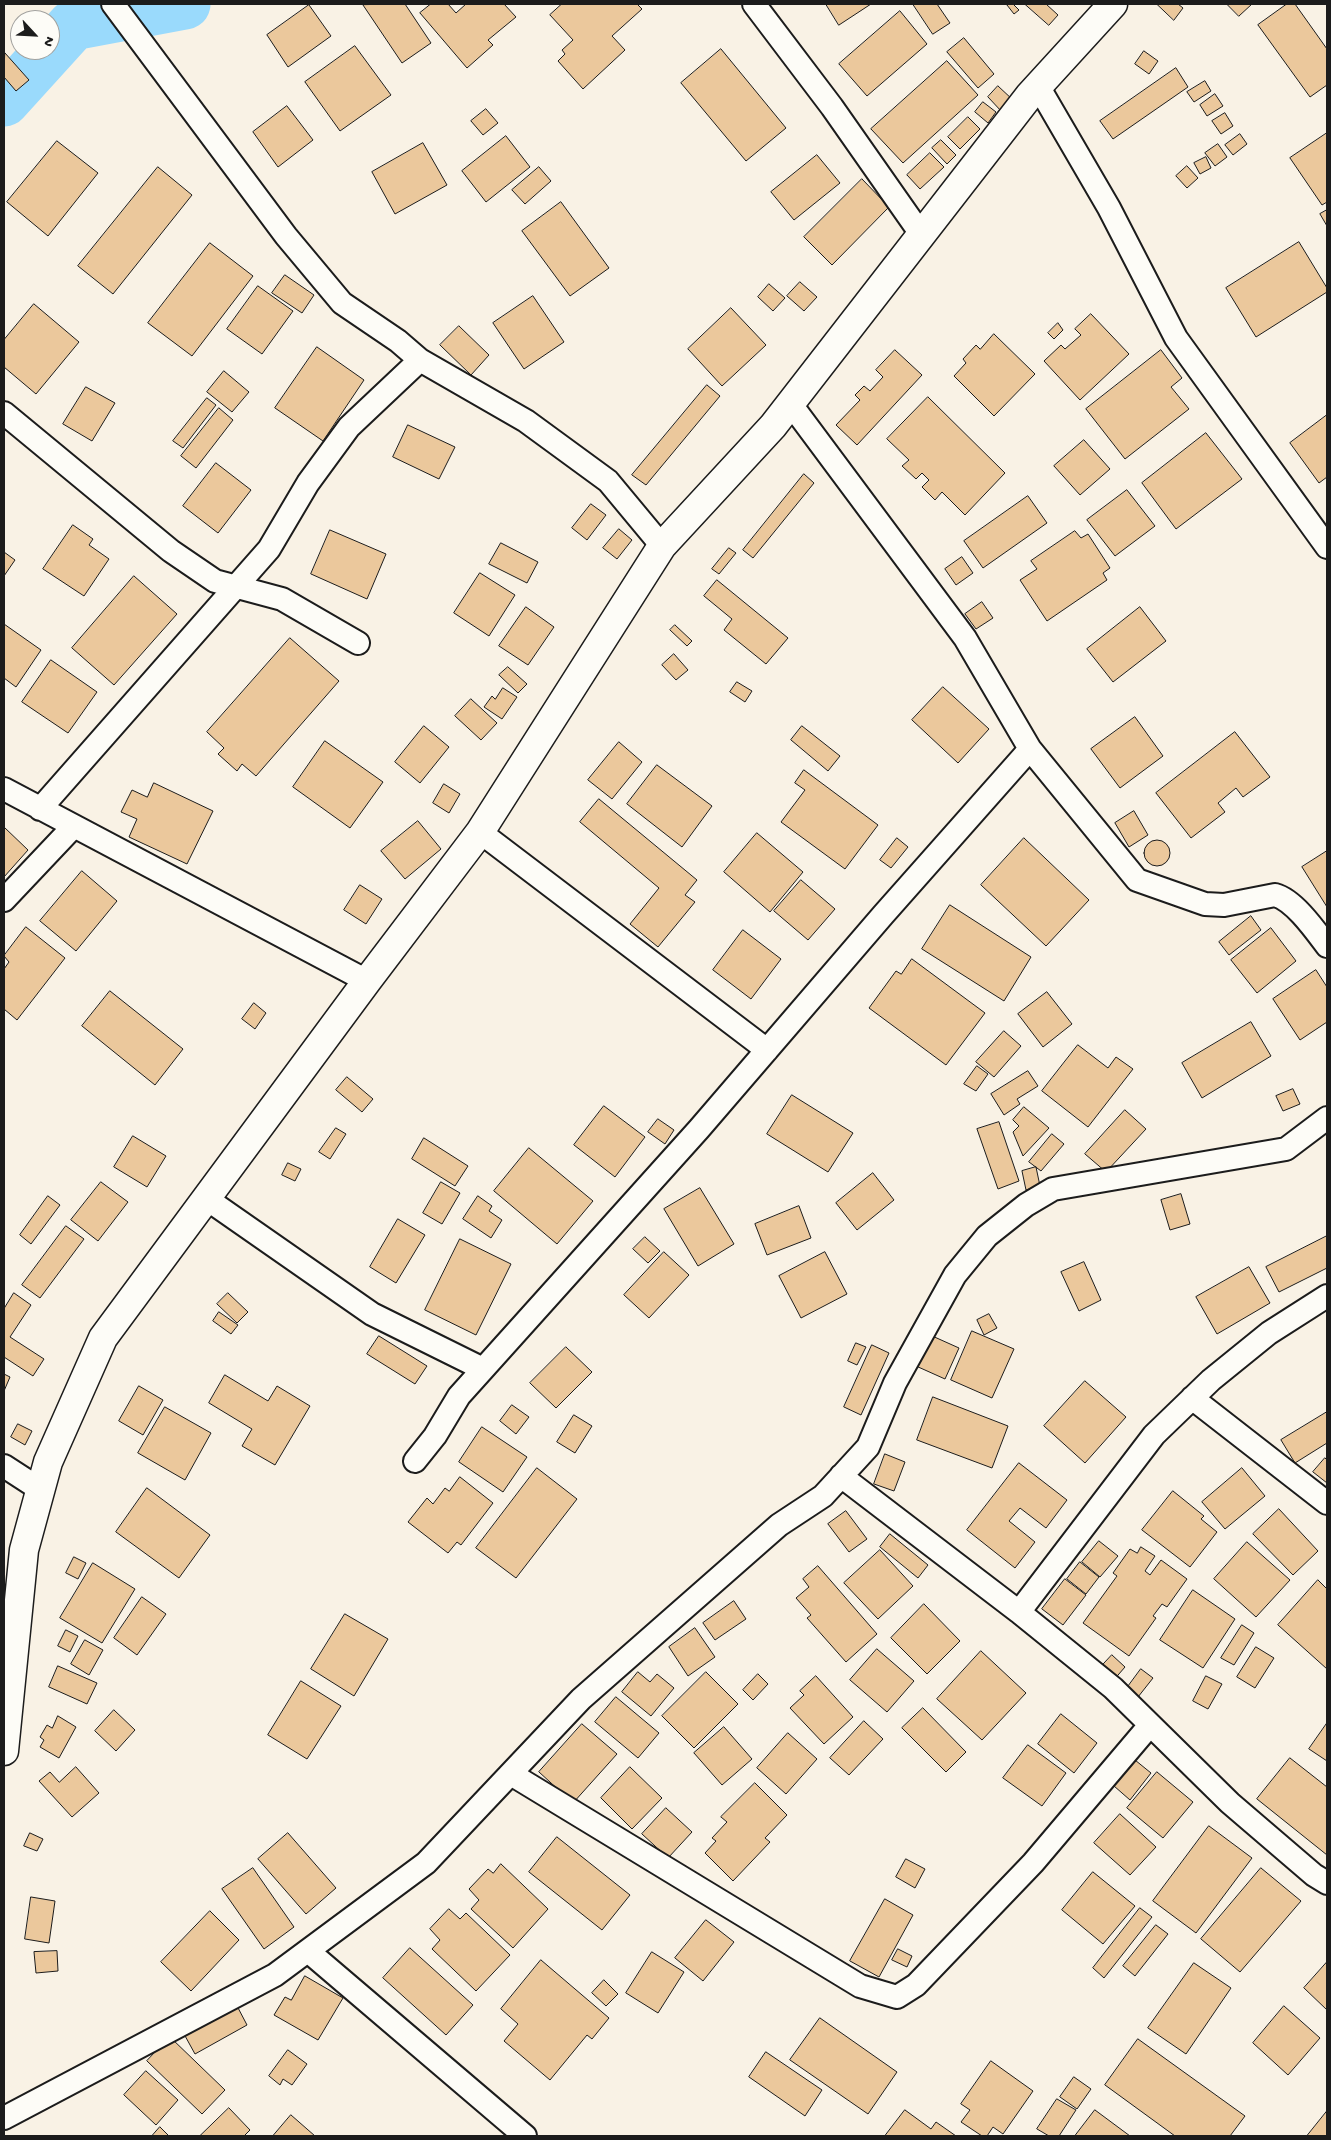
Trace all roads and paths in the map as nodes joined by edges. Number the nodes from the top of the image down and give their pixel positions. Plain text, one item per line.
1 (113, 4) edge
2 (754, 4) edge
3 (1113, 4) edge
4 (1038, 86) junction
5 (922, 234) junction
6 (420, 360) junction
7 (790, 403) junction
8 (4, 413) edge
9 (662, 546) junction
10 (1327, 547) edge
11 (236, 586) junction
12 (358, 644) dead end
13 (1030, 749) junction
14 (4, 789) edge
15 (40, 809) junction
16 (74, 827) junction
17 (480, 832) junction
18 (4, 900) edge
19 (1327, 946) edge
20 (367, 980) junction
21 (767, 1050) junction
22 (1327, 1118) edge
23 (208, 1199) junction
24 (1327, 1296) edge
25 (483, 1369) junction
26 (1192, 1398) junction
27 (415, 1461) dead end
28 (4, 1466) edge
29 (841, 1476) junction
30 (41, 1490) junction
31 (1327, 1503) edge
32 (1019, 1612) junction
33 (7, 1693) edge
34 (1150, 1725) junction
35 (4, 1752) edge
36 (511, 1774) junction
37 (1327, 1883) edge
38 (308, 1951) junction
39 (4, 2118) edge
40 (525, 2136) edge

1 - 6 street
2 - 5 street
3 - 4 street
4 - 5 street
4 - 10 street
5 - 7 street
6 - 9 street
6 - 11 street
7 - 9 street
7 - 13 street
8 - 11 street
9 - 17 street
11 - 12 street
11 - 15 street
13 - 19 street
13 - 21 street
14 - 15 street
15 - 16 street
16 - 18 street
16 - 20 street
17 - 20 street
17 - 21 street
20 - 23 street
21 - 25 street
22 - 29 street
23 - 25 street
23 - 30 street
24 - 26 street
25 - 27 street
26 - 31 street
26 - 32 street
28 - 30 street
29 - 32 street
29 - 36 street
30 - 33 street
32 - 34 street
33 - 35 street
34 - 36 street
34 - 37 street
36 - 38 street
38 - 39 street
38 - 40 street

